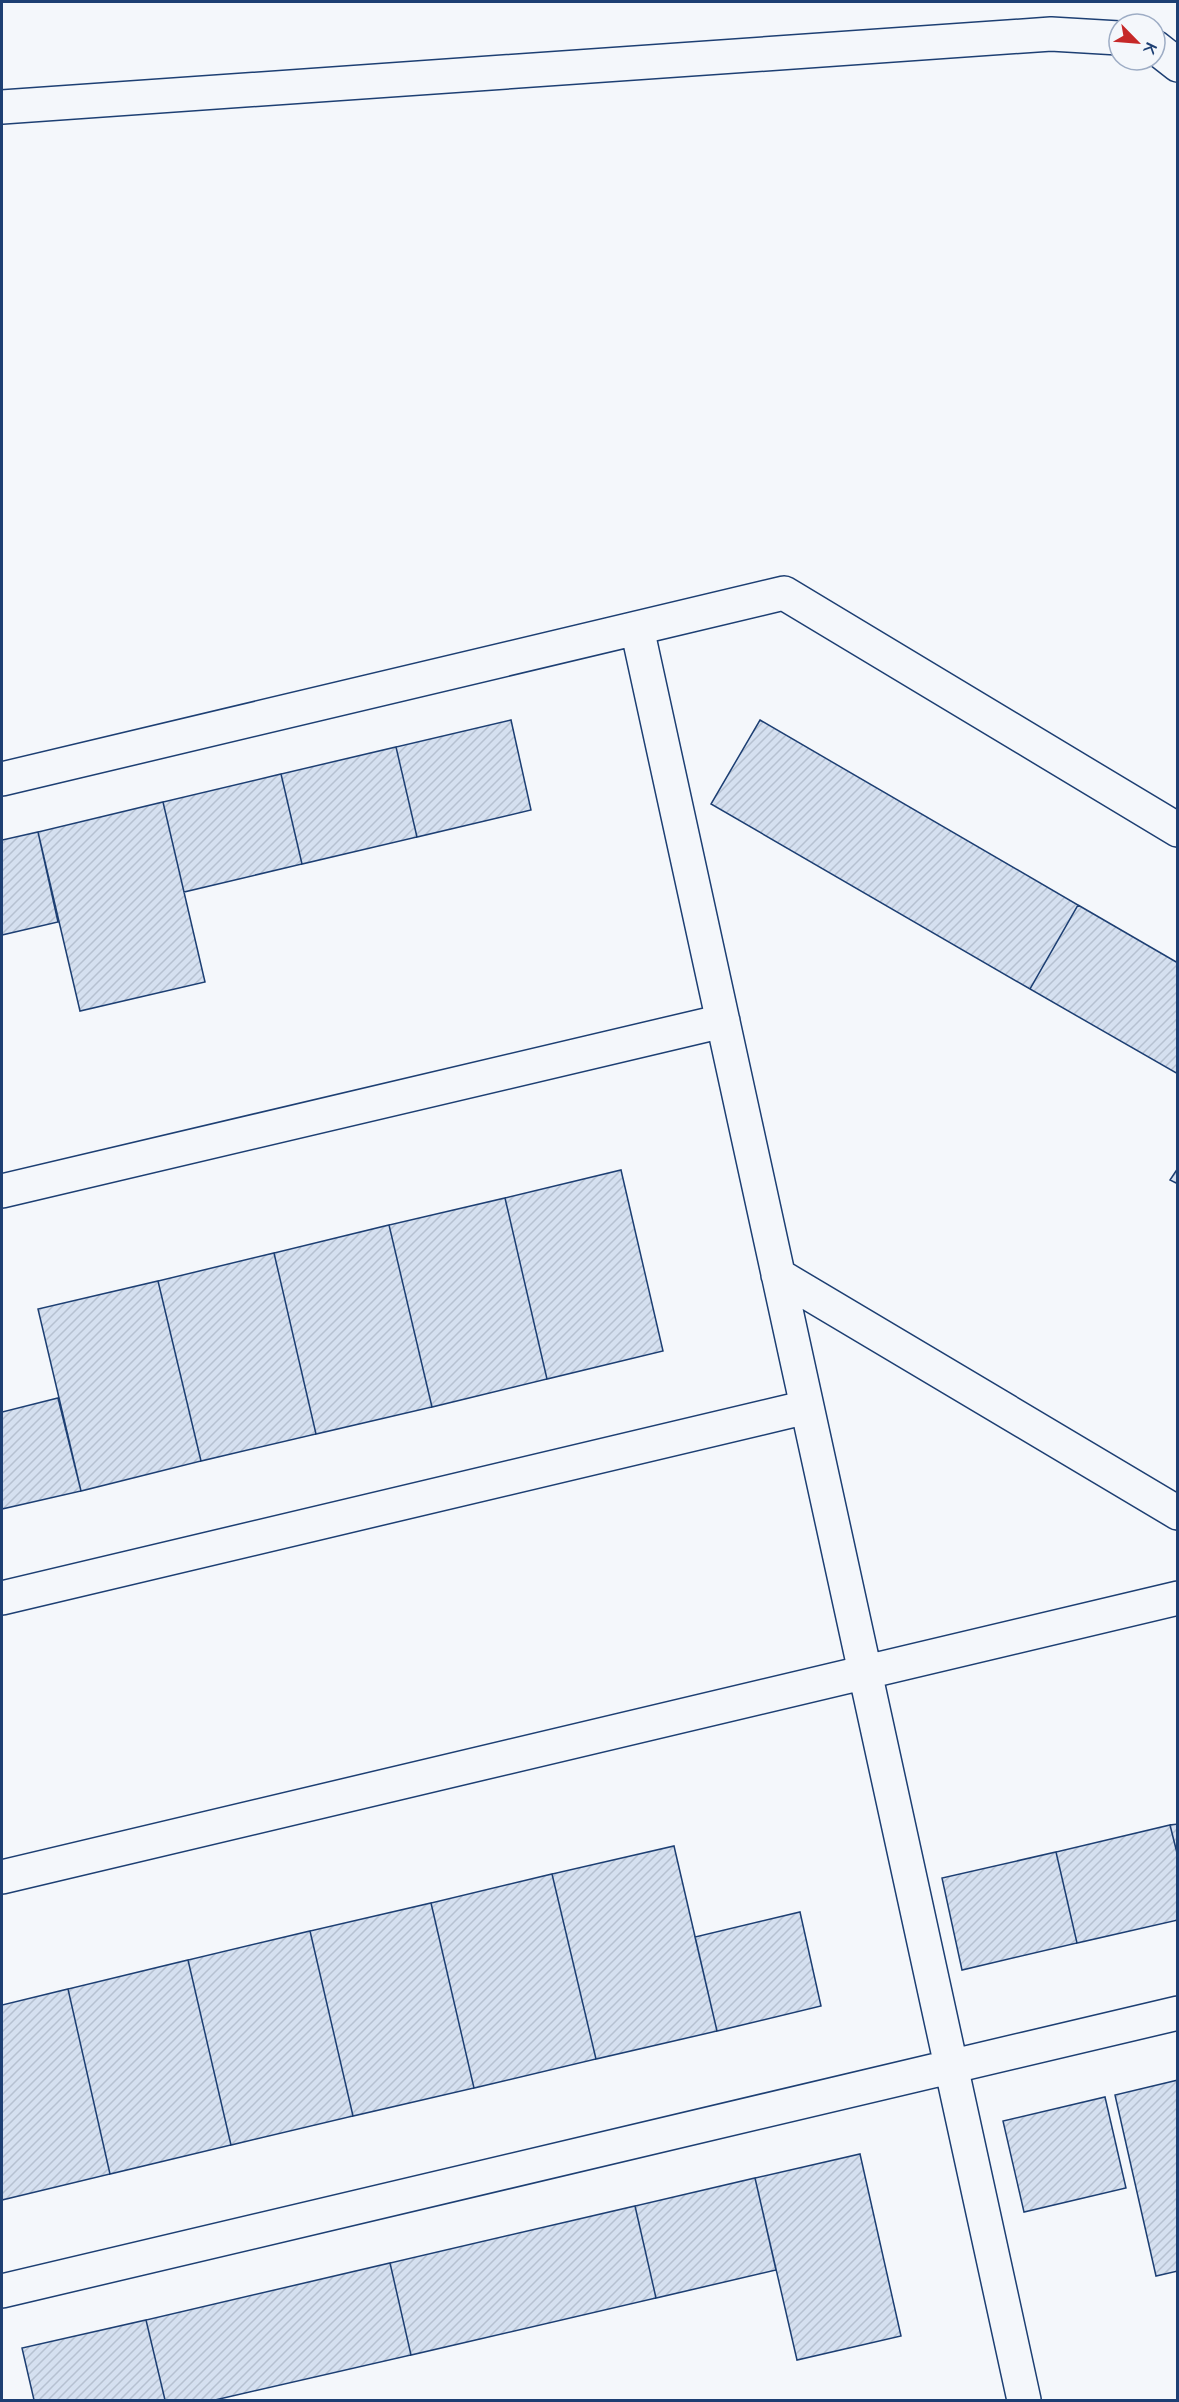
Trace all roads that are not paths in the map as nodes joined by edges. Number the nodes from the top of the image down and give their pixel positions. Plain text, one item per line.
1 (1107, 37) edge
2 (2, 107) edge
3 (636, 628) junction
4 (2, 778) edge
5 (1178, 830) edge
6 (723, 1021) junction
7 (2, 1191) edge
8 (778, 1275) junction
9 (807, 1407) junction
10 (1178, 1514) edge
11 (2, 1598) edge
12 (1178, 1598) edge
13 (865, 1672) junction
14 (2, 1876) edge
15 (1178, 2013) edge
16 (951, 2067) junction
17 (2, 2291) edge
18 (1024, 2400) edge

1 - 2 street
3 - 4 street
3 - 5 street
3 - 6 street
6 - 7 street
6 - 8 street
8 - 9 street
8 - 10 street
9 - 11 street
9 - 13 street
12 - 13 street
13 - 14 street
13 - 16 street
15 - 16 street
16 - 17 street
16 - 18 street

